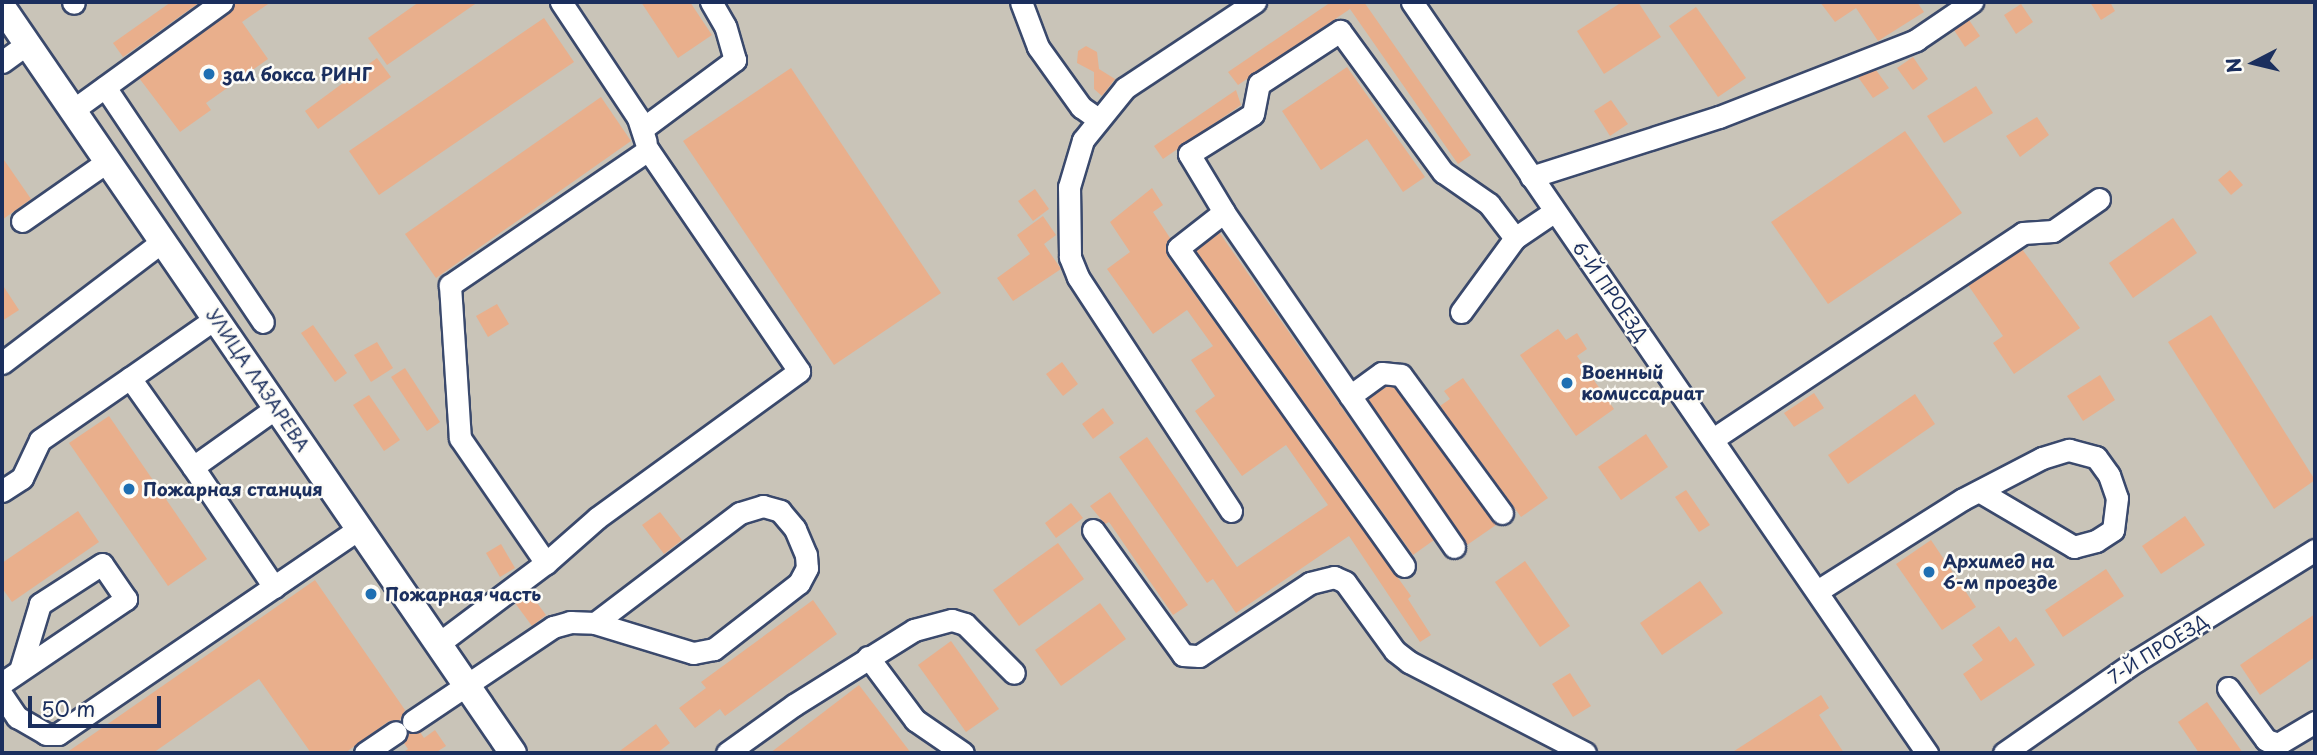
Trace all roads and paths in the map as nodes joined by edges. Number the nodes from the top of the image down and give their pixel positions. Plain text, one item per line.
1 (222, 2) edge
2 (561, 2) edge
3 (711, 2) edge
4 (1021, 2) edge
5 (1255, 2) edge
6 (1412, 2) edge
7 (1972, 2) edge
8 (2, 7) edge
9 (27, 44) junction
10 (2, 62) edge
11 (105, 86) junction
12 (73, 110) junction
13 (1098, 119) junction
14 (642, 129) junction
15 (648, 150) junction
16 (108, 161) junction
17 (1531, 177) junction
18 (2099, 199) dead end
19 (1555, 211) junction
20 (1224, 212) junction
21 (22, 222) dead end
22 (1515, 238) junction
23 (163, 241) junction
24 (1461, 312) dead end
25 (216, 318) junction
26 (263, 321) dead end
27 (2, 363) edge
28 (130, 378) junction
29 (1350, 396) junction
30 (277, 407) junction
31 (1713, 439) junction
32 (192, 467) junction
33 (2, 491) edge
34 (1979, 491) junction
35 (1230, 511) dead end
36 (1502, 513) dead end
37 (360, 528) junction
38 (1093, 530) dead end
39 (1454, 547) dead end
40 (2315, 550) edge
41 (546, 563) junction
42 (1404, 566) dead end
43 (274, 587) junction
44 (1819, 590) junction
45 (595, 623) junction
46 (438, 643) junction
47 (868, 657) junction
48 (21, 667) junction
49 (1014, 673) dead end
50 (2, 683) edge
51 (466, 684) junction
52 (2228, 688) dead end
53 (2, 695) edge
54 (2315, 722) edge
55 (365, 753) edge
56 (513, 753) edge
57 (727, 753) edge
58 (963, 753) edge
59 (1585, 753) edge
60 (1927, 753) edge
61 (2004, 753) edge

1 - 11 street
2 - 14 street
3 - 14 street
4 - 13 street
5 - 13 street
6 - 17 street, 6-Й ПРОЕЗД
7 - 17 street
8 - 9 main road, УЛИЦА ЛАЗАРЕВА
9 - 10 street
9 - 12 main road, УЛИЦА ЛАЗАРЕВА
11 - 12 street
11 - 26 street
12 - 16 main road, УЛИЦА ЛАЗАРЕВА
13 - 35 street
14 - 15 street
15 - 41 street
15 - 41 street
16 - 21 street
16 - 23 main road, УЛИЦА ЛАЗАРЕВА
17 - 19 street, 6-Й ПРОЕЗД
18 - 31 street
19 - 22 street
19 - 31 street, 6-Й ПРОЕЗД
20 - 22 street
20 - 29 street
20 - 42 street
22 - 24 street
23 - 25 main road, УЛИЦА ЛАЗАРЕВА
23 - 27 street
25 - 28 street
25 - 30 main road, УЛИЦА ЛАЗАРЕВА
28 - 32 street
28 - 33 street
29 - 36 street
29 - 39 street
30 - 32 street
30 - 37 main road, УЛИЦА ЛАЗАРЕВА
31 - 44 street, 6-Й ПРОЕЗД
32 - 43 street
34 - 34 street
34 - 44 street
37 - 43 street
37 - 46 main road, УЛИЦА ЛАЗАРЕВА
38 - 59 street
40 - 61 street, 7-Й ПРОЕЗД
41 - 46 street
43 - 53 street
44 - 60 street, 6-Й ПРОЕЗД
45 - 45 street
45 - 51 street
46 - 51 main road, УЛИЦА ЛАЗАРЕВА
47 - 49 street
47 - 57 street
47 - 58 street
48 - 48 street
48 - 50 street
51 - 55 street
51 - 56 main road, УЛИЦА ЛАЗАРЕВА
52 - 54 street

